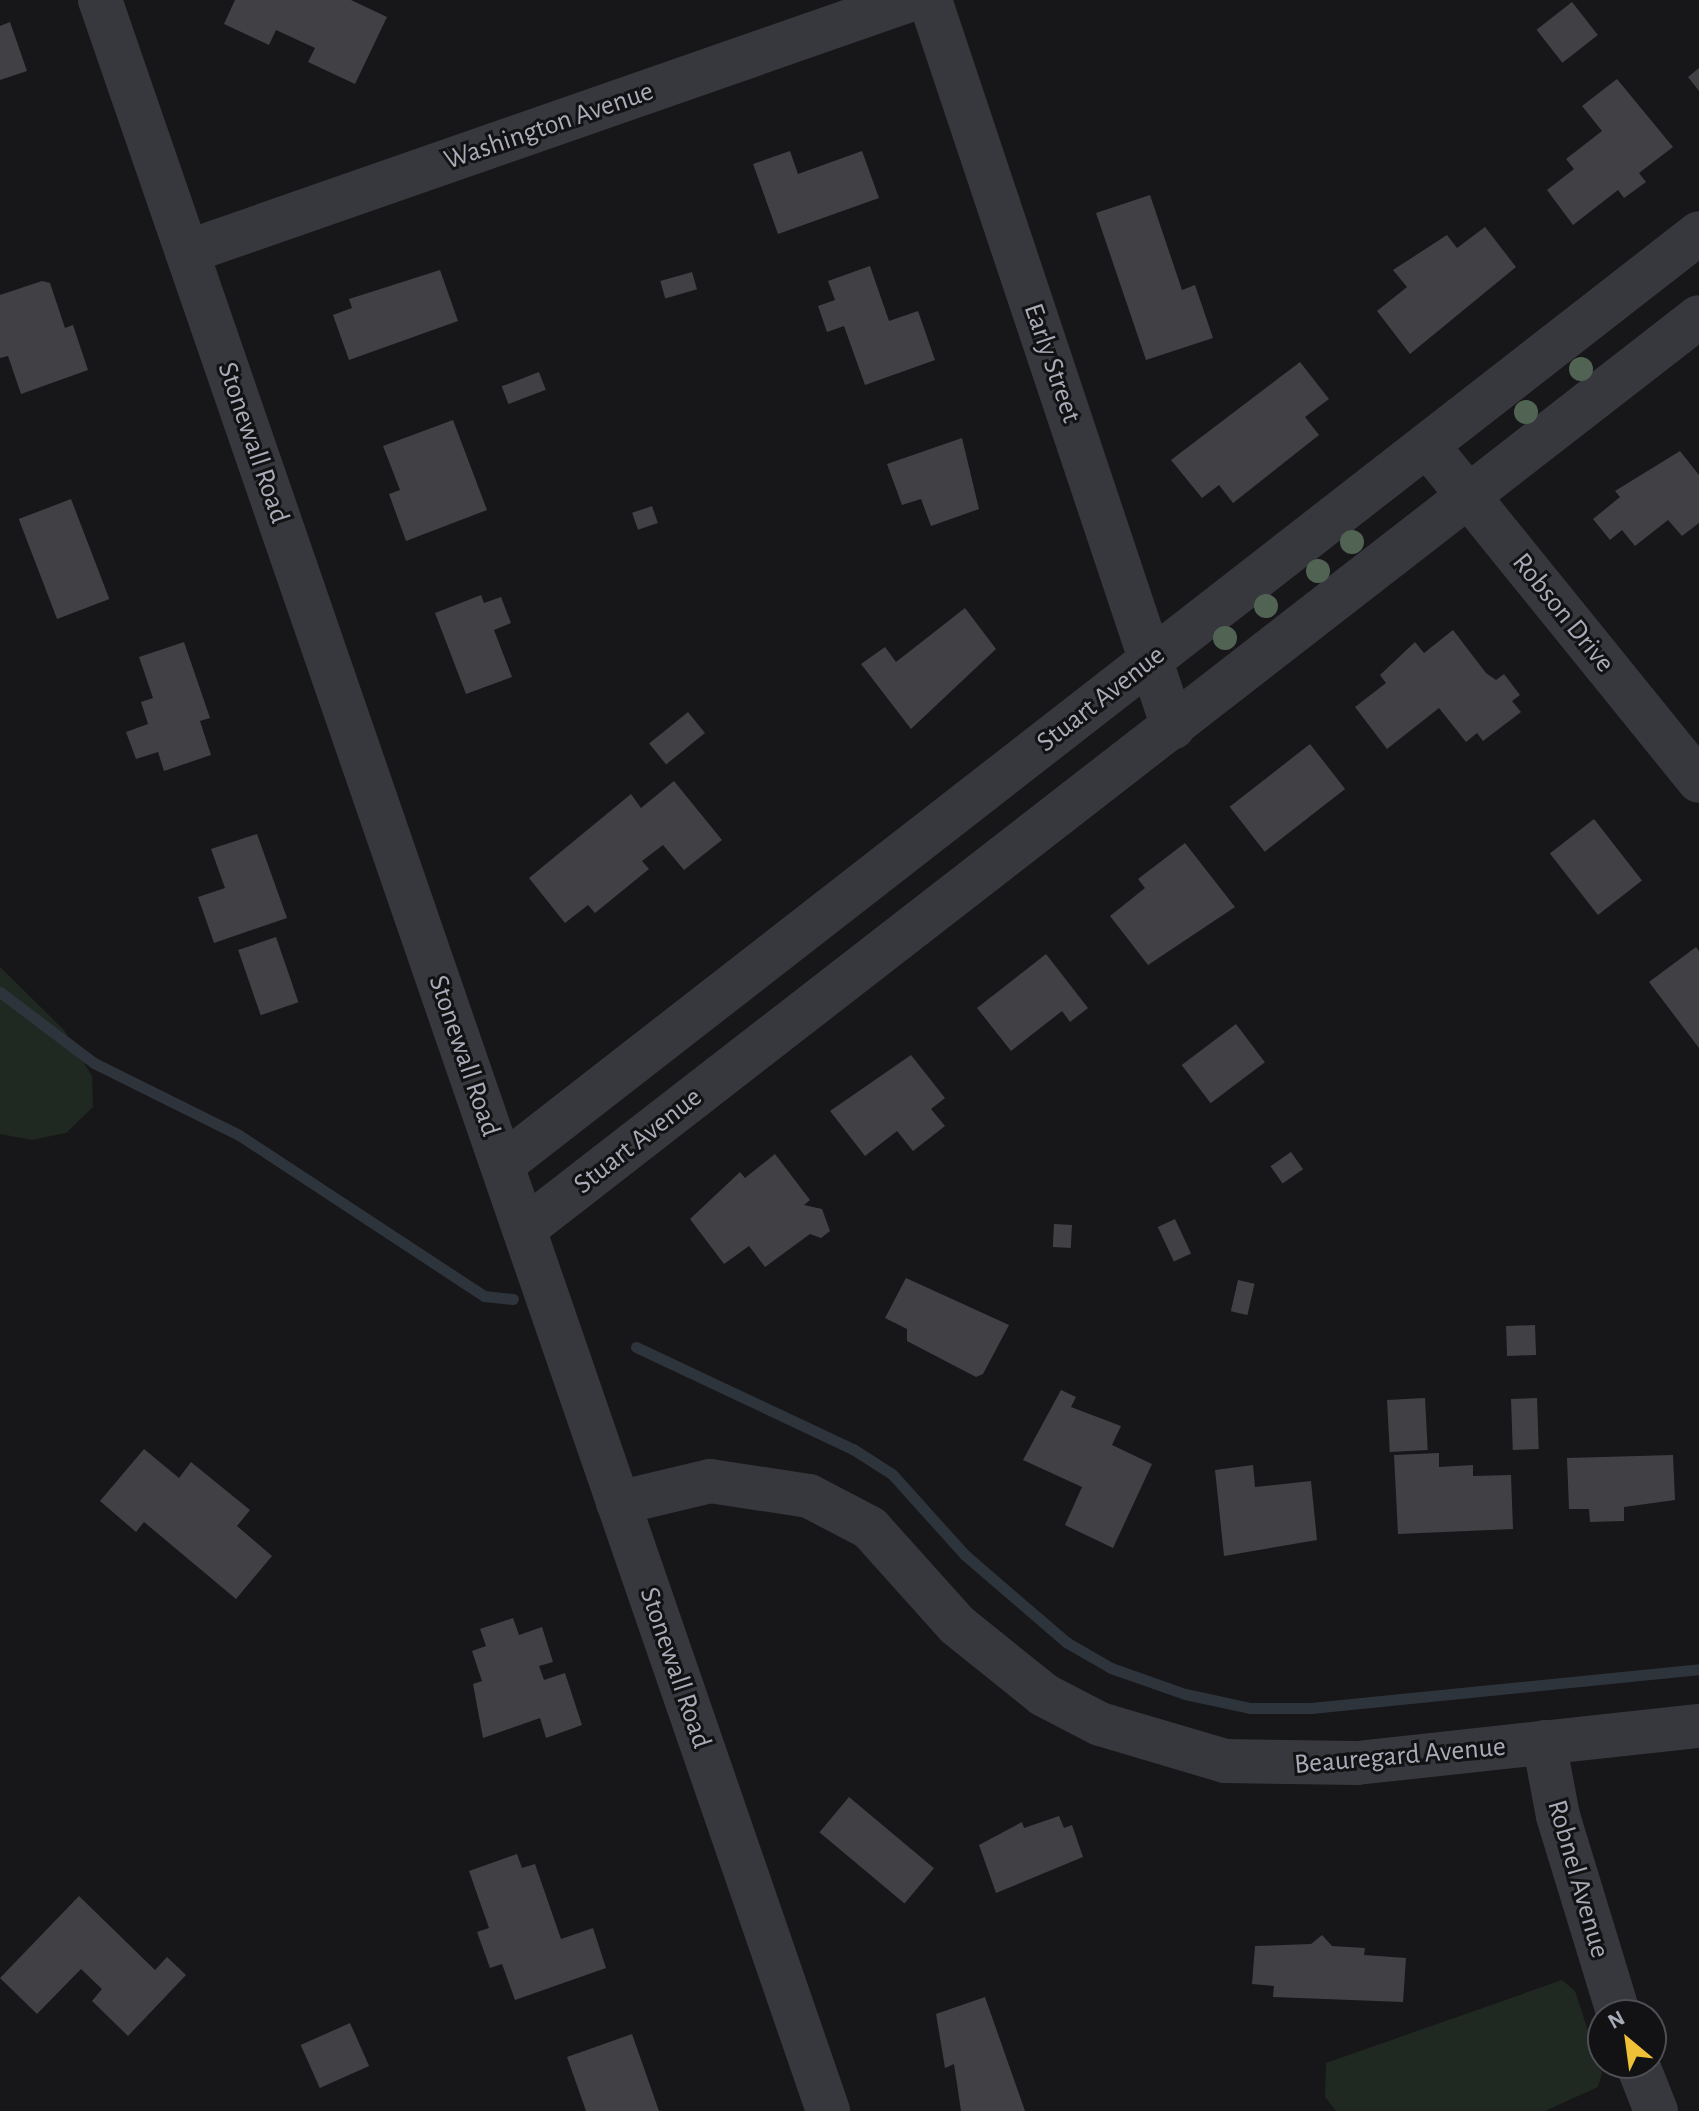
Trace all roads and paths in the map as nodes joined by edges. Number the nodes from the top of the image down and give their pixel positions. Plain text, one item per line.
1 (100, 0) edge
2 (910, 0) edge
3 (930, 0) edge
4 (1699, 233) edge
5 (187, 252) junction
6 (1699, 317) edge
7 (1427, 445) junction
8 (1469, 496) junction
9 (1152, 660) junction
10 (1173, 727) junction
11 (1699, 781) edge
12 (502, 1165) junction
13 (524, 1229) junction
14 (618, 1503) junction
15 (1699, 1726) edge
16 (1544, 1742) junction
17 (1614, 1999) edge
18 (1643, 2079) edge
19 (828, 2111) edge
20 (1656, 2111) edge

1 - 5 street, Stonewall Road
2 - 5 street, Washington Avenue
3 - 9 street, Early Street
4 - 7 street, Stuart Avenue
5 - 12 street, Stonewall Road
6 - 8 street, Stuart Avenue
7 - 8 street, Robson Drive
7 - 9 street, Stuart Avenue
8 - 10 street, Stuart Avenue
8 - 11 street, Robson Drive
9 - 10 street, Early Street
9 - 12 street, Stuart Avenue
10 - 13 street, Stuart Avenue
12 - 13 street, Stonewall Road
13 - 14 street, Stonewall Road
14 - 16 street, Beauregard Avenue
14 - 19 street, Stonewall Road
15 - 16 street, Beauregard Avenue
16 - 17 street, Robnel Avenue
18 - 20 street

